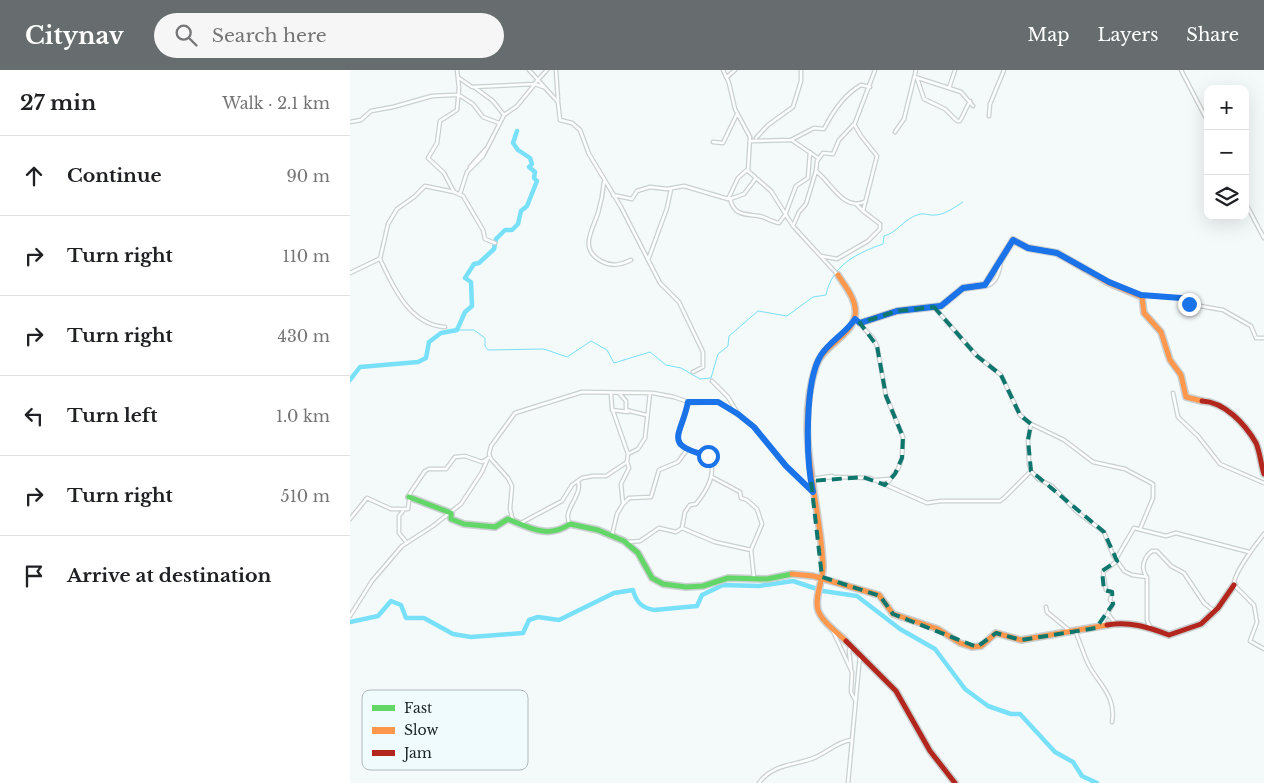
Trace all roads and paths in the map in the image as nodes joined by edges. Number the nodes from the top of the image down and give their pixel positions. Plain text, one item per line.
1 (457, 70) edge
2 (530, 70) edge
3 (547, 70) edge
4 (556, 70) edge
5 (723, 70) edge
6 (735, 70) edge
7 (801, 70) edge
8 (875, 70) edge
9 (916, 70) edge
10 (955, 70) edge
11 (1004, 70) edge
12 (1181, 70) edge
13 (458, 77) junction
14 (727, 77) junction
15 (916, 77) junction
16 (538, 80) junction
17 (535, 84) junction
18 (474, 87) junction
19 (545, 87) junction
20 (870, 88) junction
21 (949, 88) junction
22 (459, 95) junction
23 (970, 101) junction
24 (558, 102) junction
25 (973, 106) dead end
26 (737, 113) junction
27 (1204, 114) edge
28 (504, 116) junction
29 (990, 116) dead end
30 (350, 122) edge
31 (499, 123) junction
32 (854, 124) junction
33 (895, 132) dead end
34 (755, 140) junction
35 (791, 140) junction
36 (751, 141) junction
37 (713, 142) dead end
38 (810, 152) junction
39 (818, 158) junction
40 (748, 169) junction
41 (816, 171) junction
42 (756, 178) junction
43 (604, 180) junction
44 (671, 189) junction
45 (454, 192) junction
46 (460, 194) junction
47 (613, 195) junction
48 (730, 198) junction
49 (866, 201) junction
50 (856, 204) junction
51 (1249, 210) edge
52 (864, 212) junction
53 (785, 216) junction
54 (793, 226) junction
55 (1264, 238) edge
56 (495, 243) dead end
57 (820, 255) junction
58 (380, 259) junction
59 (631, 260) dead end
60 (648, 260) junction
61 (350, 273) edge
62 (838, 275) joint
63 (1141, 295) junction
64 (934, 307) junction
65 (858, 321) junction
66 (445, 327) dead end
67 (1264, 338) edge
68 (693, 372) dead end
69 (712, 381) dead end
70 (619, 393) junction
71 (650, 393) junction
72 (1173, 393) dead end
73 (612, 394) junction
74 (688, 402) junction
75 (612, 410) junction
76 (633, 412) junction
77 (738, 414) junction
78 (646, 415) junction
79 (1031, 424) junction
80 (686, 450) junction
81 (628, 454) junction
82 (489, 457) junction
83 (627, 462) junction
84 (1031, 471) junction
85 (1264, 474) edge
86 (712, 477) junction
87 (870, 478) junction
88 (890, 479) junction
89 (578, 481) junction
90 (811, 481) junction
91 (1264, 483) edge
92 (886, 485) junction
93 (813, 492) junction
94 (409, 497) junction
95 (623, 504) junction
96 (404, 510) junction
97 (451, 513) junction
98 (350, 520) edge
99 (513, 521) junction
100 (570, 524) junction
101 (519, 525) junction
102 (682, 528) junction
103 (1140, 529) junction
104 (1264, 534) edge
105 (612, 535) junction
106 (407, 542) junction
107 (627, 542) junction
108 (751, 550) junction
109 (1249, 552) junction
110 (1116, 560) junction
111 (1146, 576) junction
112 (822, 577) junction
113 (754, 579) junction
114 (1234, 585) junction
115 (1046, 606) dead end
116 (1214, 611) junction
117 (1108, 614) junction
118 (350, 616) edge
119 (1115, 624) junction
120 (1147, 624) junction
121 (831, 625) junction
122 (1100, 626) junction
123 (1072, 630) junction
124 (851, 645) junction
125 (1264, 649) edge
126 (860, 654) junction
127 (852, 672) junction
128 (855, 700) junction
129 (1112, 722) dead end
130 (852, 740) junction
131 (759, 783) edge
132 (848, 783) edge
133 (956, 783) edge

1 - 13 street
2 - 16 street
3 - 16 street
4 - 24 street
5 - 14 street
6 - 14 street
7 - 34 street
8 - 20 street
9 - 15 street
10 - 21 street
11 - 29 street
12 - 27 street
13 - 18 street
13 - 22 street
14 - 26 street
15 - 21 street
15 - 23 street
15 - 33 street
16 - 17 street
16 - 19 street
17 - 18 street
17 - 19 street
17 - 28 street
18 - 28 street
19 - 24 street
20 - 32 street
20 - 35 street
21 - 23 street
22 - 30 street
22 - 31 street
22 - 45 street
23 - 25 street
24 - 43 street
26 - 36 street
26 - 37 street
28 - 31 street
31 - 46 street
32 - 39 street
32 - 49 street
34 - 35 street
34 - 36 street
35 - 38 street
36 - 40 street
38 - 39 street
38 - 53 street
39 - 41 street
40 - 42 street
40 - 48 street
41 - 50 street
41 - 54 street
42 - 48 street
42 - 53 street
43 - 47 street
43 - 59 street
44 - 47 street
44 - 48 street
44 - 60 street
45 - 46 street
45 - 58 street
46 - 56 street
47 - 60 street
48 - 53 street
49 - 50 street
49 - 52 street
50 - 52 street
51 - 55 street
52 - 57 street
53 - 54 street
54 - 57 street
57 - 62 street
58 - 61 street
58 - 66 street
60 - 68 street
62 - 65 street
63 - 64 street
63 - 67 street
63 - 85 street
64 - 65 street
64 - 79 street
65 - 88 street
65 - 90 street
69 - 77 street
70 - 71 street
70 - 73 street
70 - 76 street
71 - 74 street
71 - 78 street
72 - 91 street
73 - 75 street
73 - 82 street
74 - 77 street
74 - 80 street
75 - 76 street
75 - 81 street
76 - 78 street
77 - 93 street
78 - 81 street
79 - 84 street
79 - 103 street
80 - 86 street
80 - 95 street
81 - 83 street
82 - 94 street
82 - 97 street
82 - 99 street
83 - 89 street
83 - 95 street
84 - 92 street
84 - 110 street
86 - 102 street
86 - 108 street
87 - 88 street
87 - 90 street
87 - 92 street
88 - 92 street
89 - 100 street
89 - 101 street
90 - 93 street
93 - 112 street
94 - 96 street
94 - 97 street
95 - 105 street
96 - 98 street
96 - 106 street
97 - 99 street
97 - 106 street
99 - 101 street
100 - 101 street
100 - 105 street
102 - 107 street
102 - 108 street
103 - 109 street
103 - 110 street
104 - 109 street
105 - 107 street
106 - 118 street
107 - 113 street
108 - 113 street
109 - 114 street
110 - 111 street
110 - 117 street
111 - 116 street
111 - 120 street
112 - 113 street
112 - 121 street
112 - 123 street
114 - 116 street
114 - 125 street
115 - 123 street
116 - 120 street
117 - 119 street
117 - 122 street
119 - 120 street
119 - 122 street
121 - 124 street
121 - 127 street
122 - 123 street
123 - 129 street
124 - 126 street
124 - 127 street
126 - 128 street
126 - 133 street
127 - 128 street
128 - 130 street
130 - 131 street
130 - 132 street

